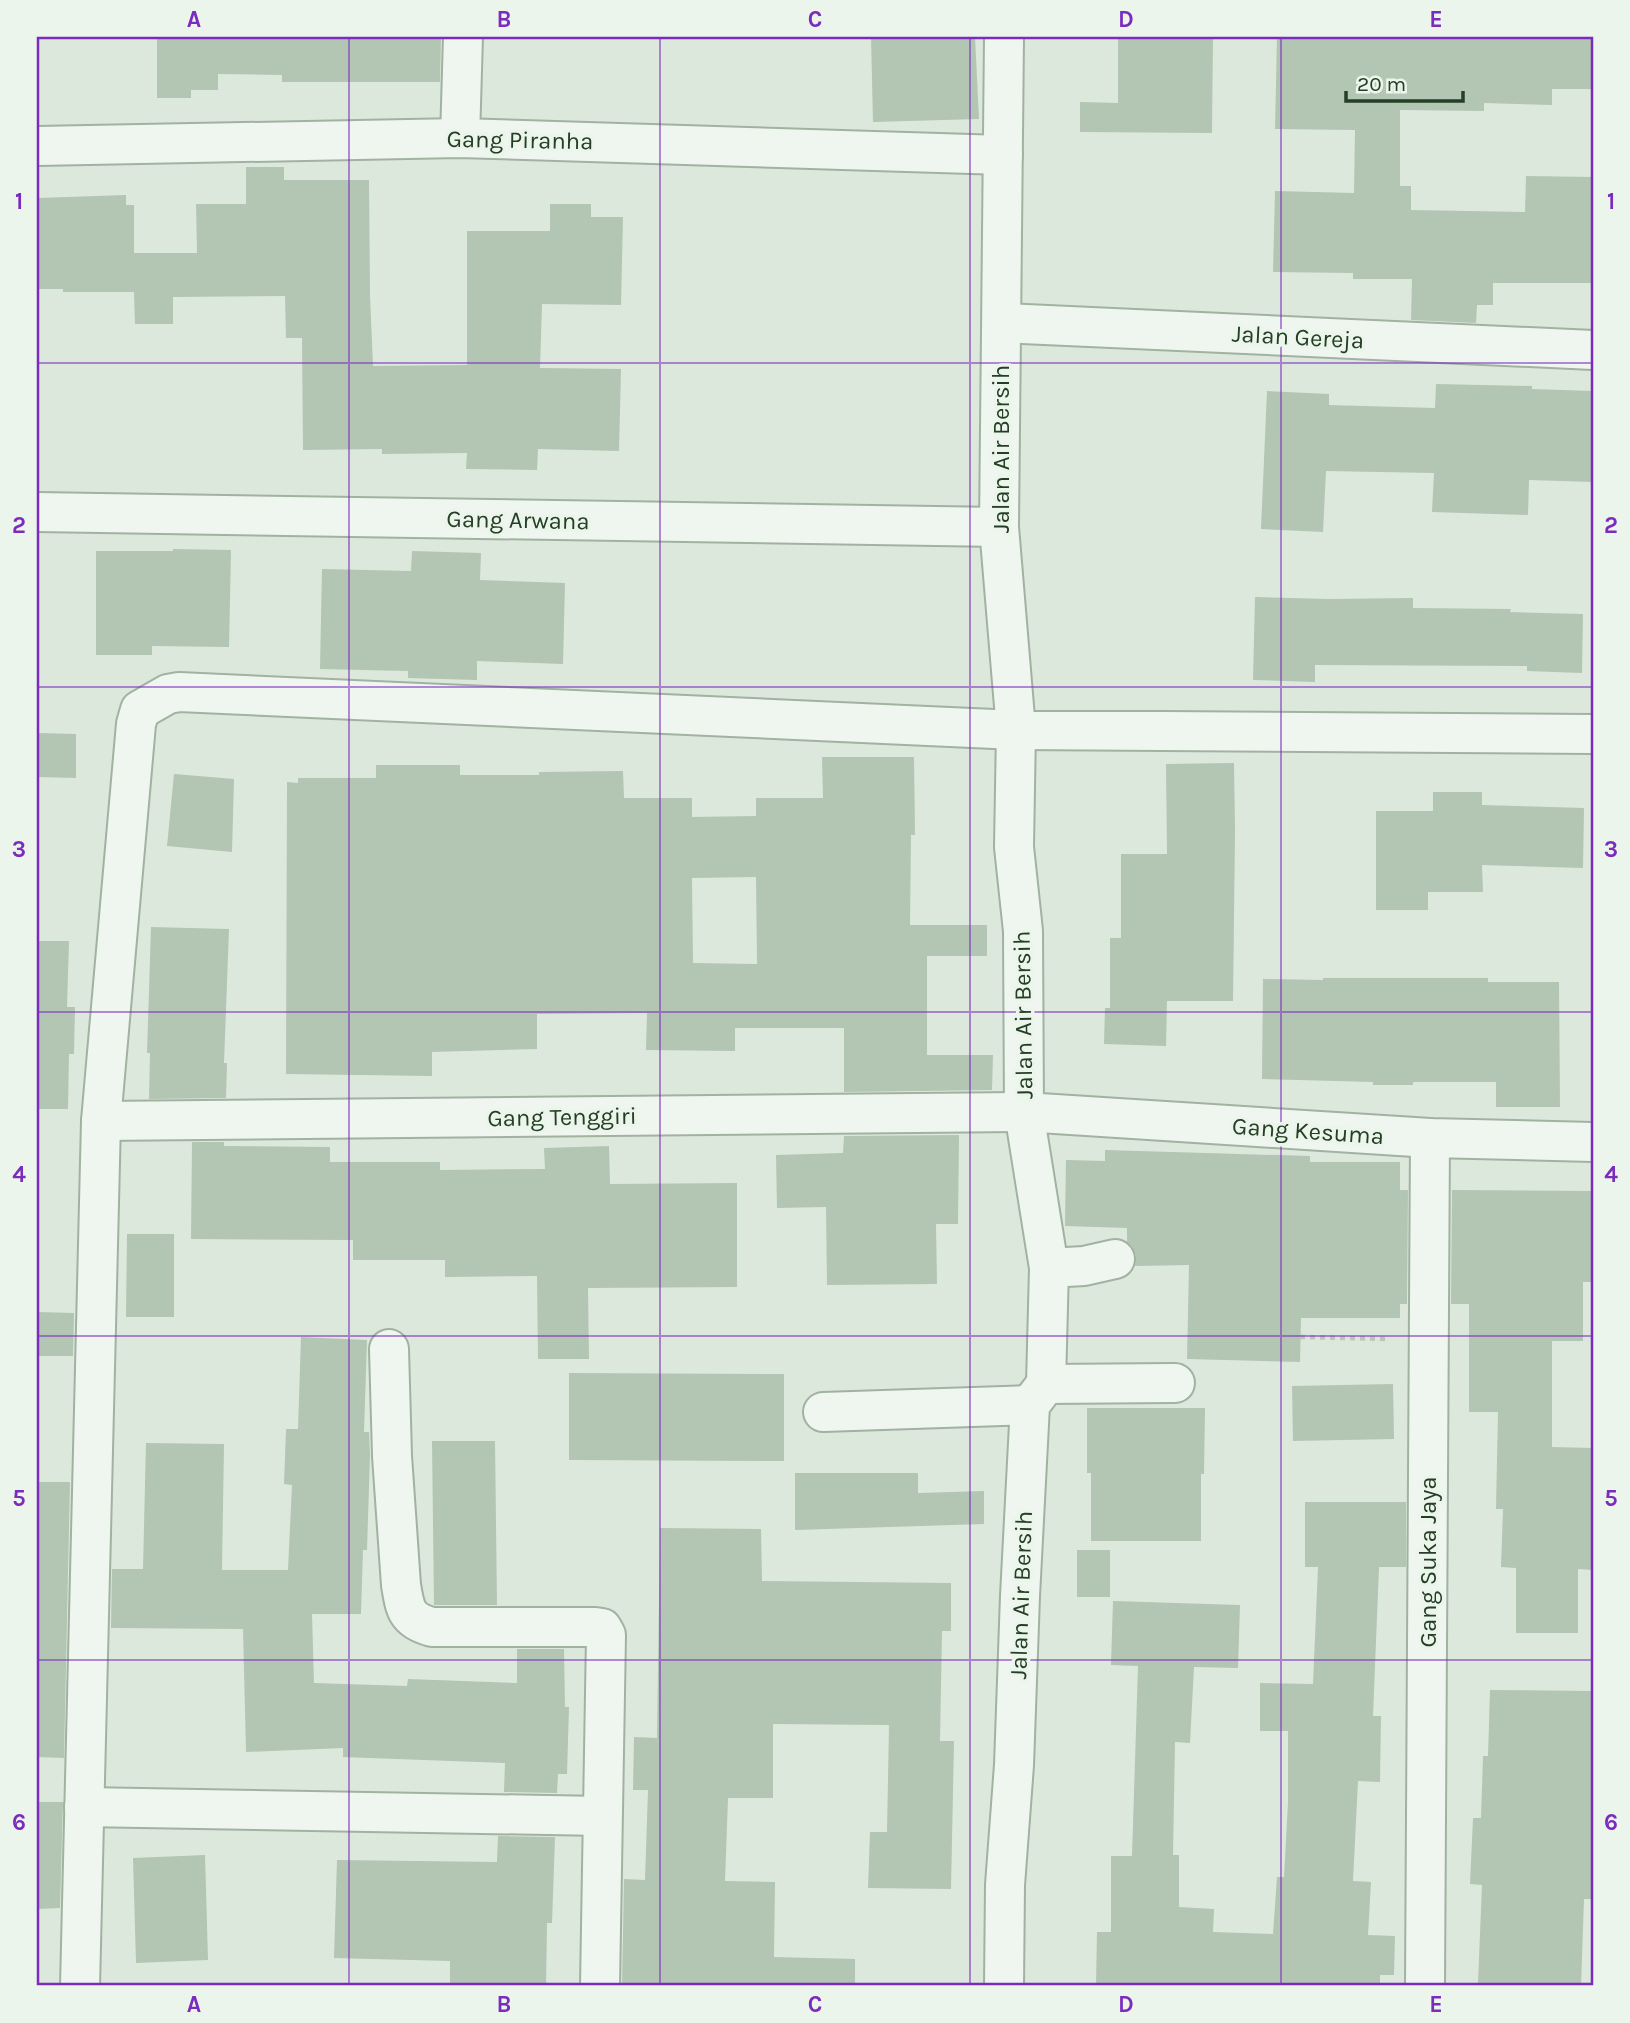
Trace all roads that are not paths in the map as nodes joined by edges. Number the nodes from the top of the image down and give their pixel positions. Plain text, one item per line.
1 (463, 37) edge
2 (1004, 37) edge
3 (460, 138) junction
4 (37, 146) edge
5 (1003, 155) junction
6 (1002, 323) junction
7 (1593, 350) edge
8 (37, 512) edge
9 (999, 527) junction
10 (1016, 730) junction
11 (1593, 734) edge
12 (1024, 1112) junction
13 (101, 1121) junction
14 (1430, 1138) junction
15 (1593, 1142) edge
16 (1115, 1259) dead end
17 (1049, 1268) junction
18 (389, 1349) dead end
19 (1175, 1382) dead end
20 (1038, 1395) junction
21 (823, 1412) dead end
22 (84, 1807) junction
23 (602, 1816) junction
24 (80, 1986) edge
25 (600, 1986) edge
26 (1004, 1986) edge
27 (1425, 1986) edge

1 - 3 street
2 - 5 street, Jalan Air Bersih
3 - 4 street, Gang Piranha
3 - 5 street, Gang Piranha
5 - 6 street, Jalan Air Bersih
6 - 7 street, Jalan Gereja
6 - 9 street, Jalan Air Bersih
8 - 9 street, Gang Arwana
9 - 10 street, Jalan Air Bersih
10 - 11 street
10 - 12 street, Jalan Air Bersih
10 - 13 street
12 - 13 street, Gang Tenggiri
12 - 14 street, Gang Kesuma
12 - 17 street, Jalan Air Bersih
13 - 22 street
14 - 15 street, Gang Kesuma
14 - 27 street, Gang Suka Jaya
16 - 17 street
17 - 20 street, Jalan Air Bersih
18 - 23 street
19 - 20 street
20 - 21 street
20 - 26 street, Jalan Air Bersih
22 - 23 street
22 - 24 street
23 - 25 street

